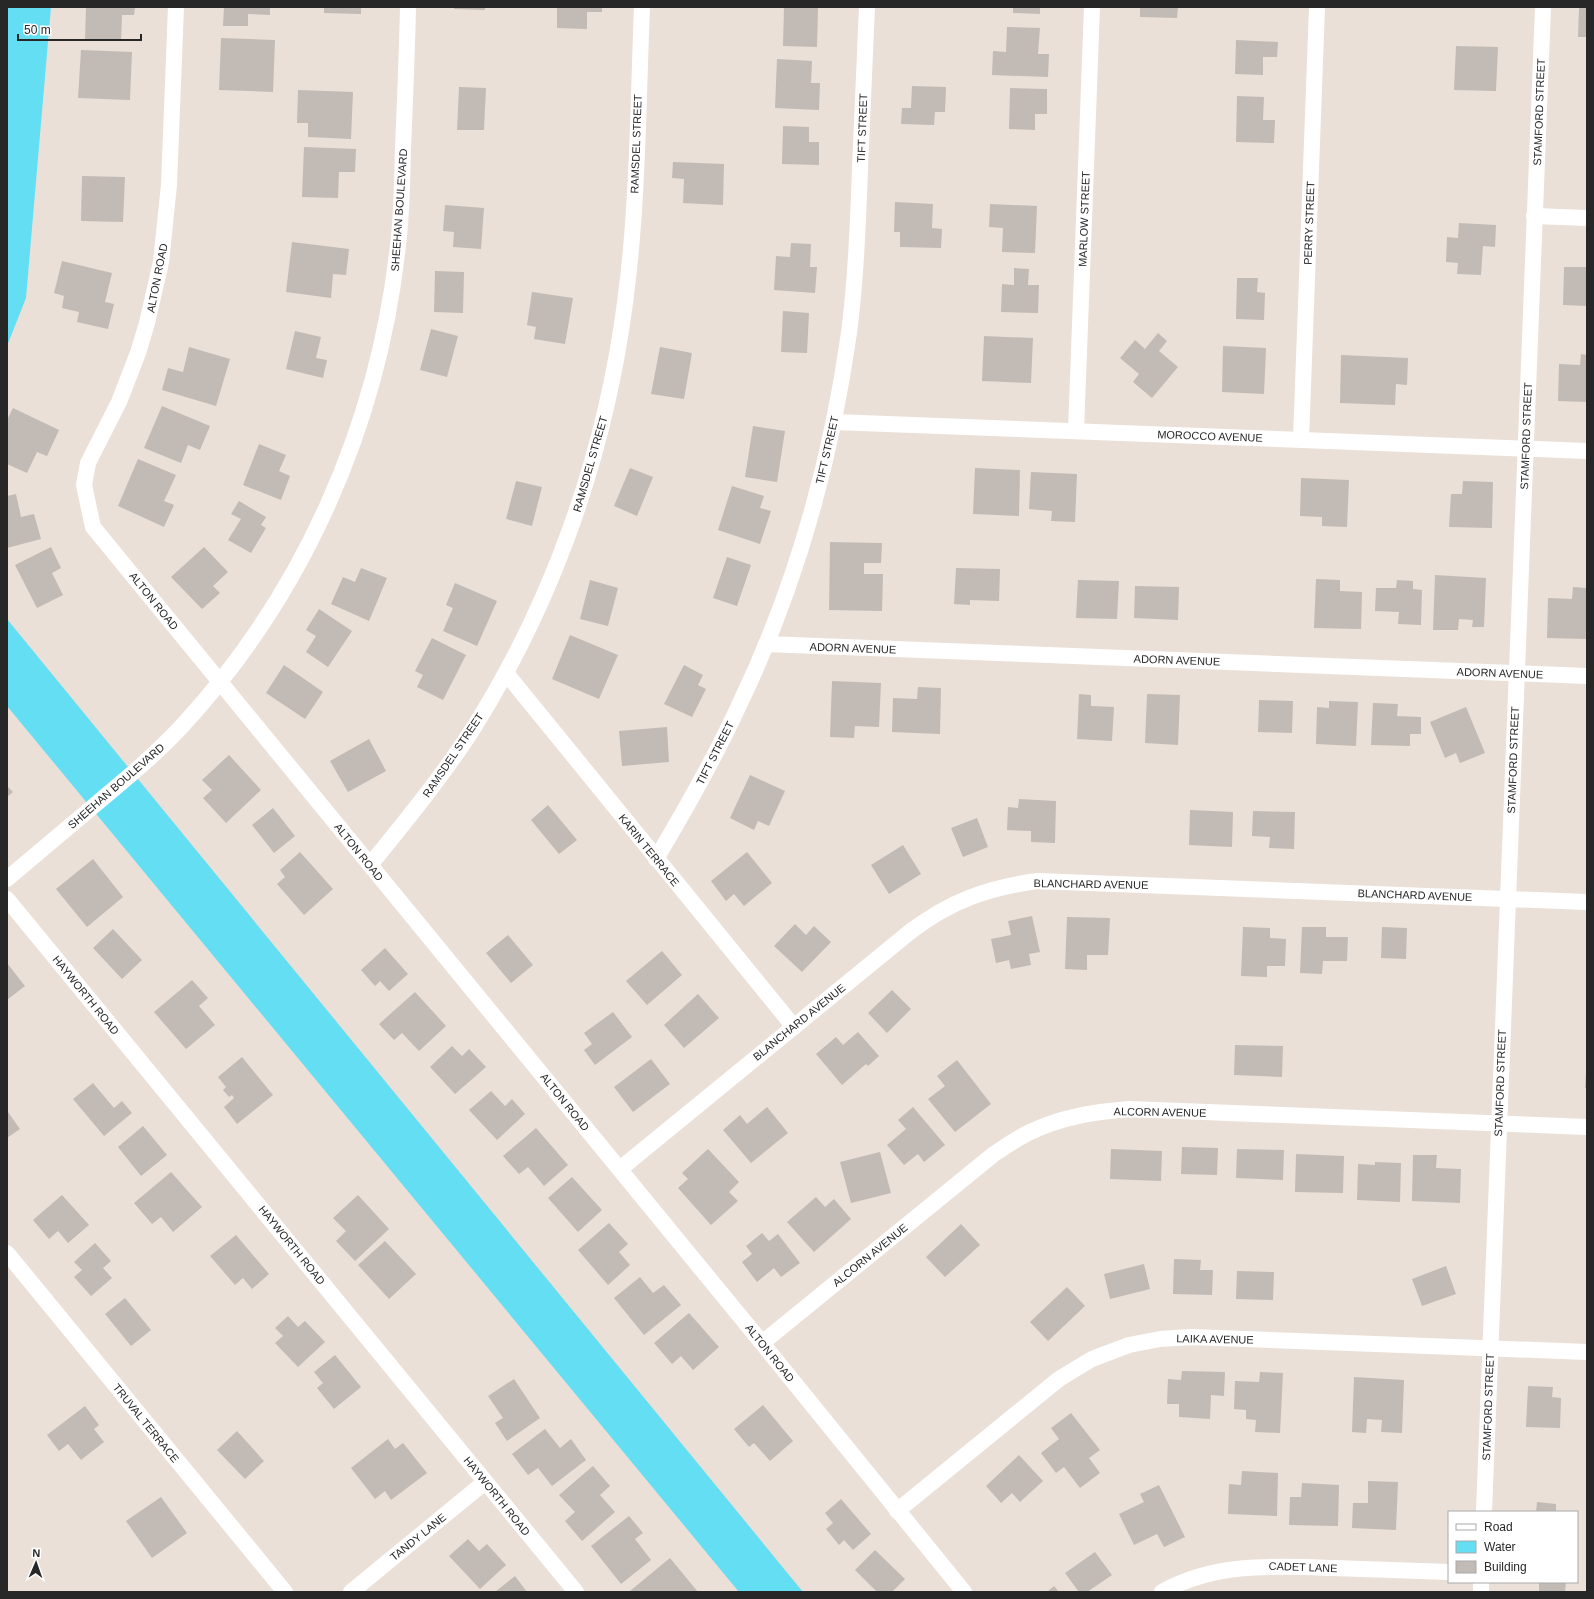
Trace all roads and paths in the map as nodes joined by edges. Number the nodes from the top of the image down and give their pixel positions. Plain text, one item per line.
1 (176, 7) edge
2 (408, 7) edge
3 (642, 7) edge
4 (867, 7) edge
5 (1092, 7) edge
6 (1317, 7) edge
7 (1543, 7) edge
8 (1534, 216) junction
9 (1587, 218) edge
10 (834, 422) junction
11 (1076, 431) junction
12 (1301, 440) junction
13 (1526, 449) junction
14 (1587, 451) edge
15 (766, 644) junction
16 (506, 672) junction
17 (1517, 674) junction
18 (1587, 676) edge
19 (220, 682) junction
20 (656, 859) junction
21 (370, 865) junction
22 (7, 879) edge
23 (1508, 898) junction
24 (7, 899) edge
25 (1587, 902) edge
26 (794, 1027) junction
27 (1499, 1124) junction
28 (1587, 1127) edge
29 (620, 1169) junction
30 (7, 1253) edge
31 (762, 1343) junction
32 (1490, 1348) junction
33 (1587, 1352) edge
34 (485, 1482) junction
35 (897, 1511) junction
36 (1484, 1511) edge
37 (1448, 1572) edge
38 (285, 1592) edge
39 (351, 1592) edge
40 (576, 1592) edge
41 (964, 1592) edge
42 (1162, 1592) edge

1 - 19 street, ALTON ROAD
2 - 19 street, SHEEHAN BOULEVARD
3 - 16 street, RAMSDEL STREET
4 - 10 street, TIFT STREET
5 - 11 street, MARLOW STREET
6 - 12 street, PERRY STREET
7 - 8 street, STAMFORD STREET
8 - 9 street
8 - 13 street, STAMFORD STREET
10 - 11 street, MOROCCO AVENUE
10 - 15 street, TIFT STREET
11 - 12 street, MOROCCO AVENUE
12 - 13 street, MOROCCO AVENUE
13 - 14 street, MOROCCO AVENUE
13 - 17 street, STAMFORD STREET
15 - 17 street, ADORN AVENUE
15 - 20 street, TIFT STREET
16 - 20 street, KARIN TERRACE
16 - 21 street, RAMSDEL STREET
17 - 18 street, ADORN AVENUE
17 - 23 street, STAMFORD STREET
19 - 21 street, ALTON ROAD
19 - 22 street, SHEEHAN BOULEVARD
20 - 26 street, KARIN TERRACE
21 - 29 street, ALTON ROAD
23 - 25 street, BLANCHARD AVENUE
23 - 26 street, BLANCHARD AVENUE
23 - 27 street, STAMFORD STREET
24 - 34 street, HAYWORTH ROAD
26 - 29 street, BLANCHARD AVENUE
27 - 28 street, ALCORN AVENUE
27 - 31 street, ALCORN AVENUE
27 - 32 street, STAMFORD STREET
29 - 31 street, ALTON ROAD
30 - 38 street, TRUVAL TERRACE
31 - 35 street, ALTON ROAD
32 - 33 street, LAIKA AVENUE
32 - 35 street, LAIKA AVENUE
32 - 36 street, STAMFORD STREET
34 - 39 street, TANDY LANE
34 - 40 street, HAYWORTH ROAD
35 - 41 street, ALTON ROAD
37 - 42 street, CADET LANE

